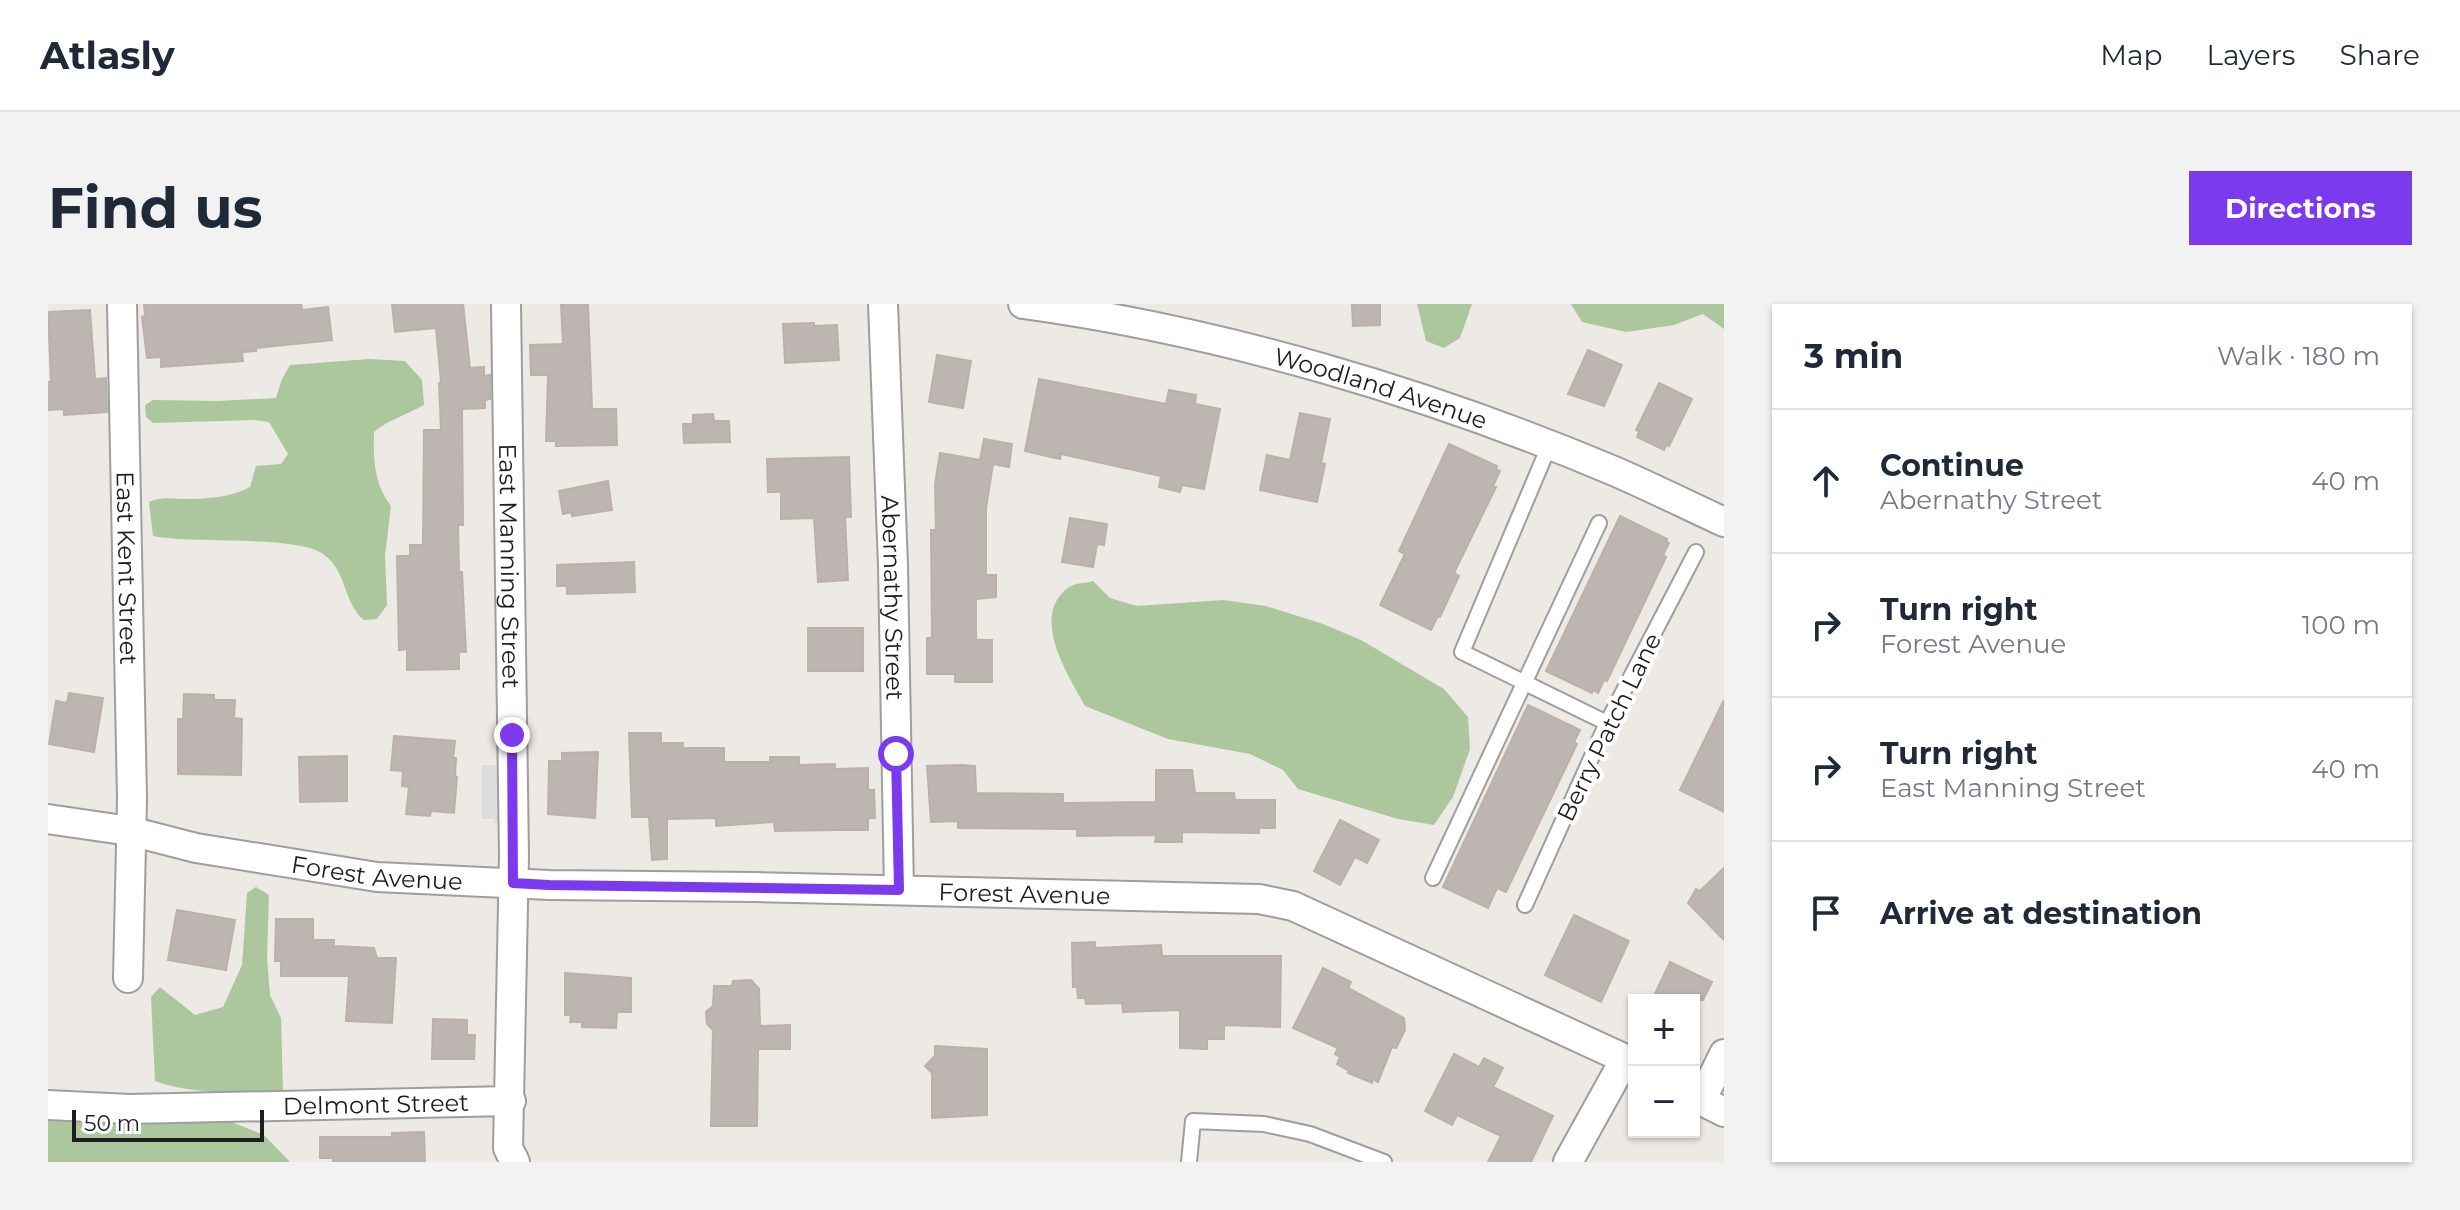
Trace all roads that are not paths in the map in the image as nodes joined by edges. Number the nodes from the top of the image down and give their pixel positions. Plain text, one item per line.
1 (122, 304) edge
2 (506, 304) edge
3 (883, 304) edge
4 (1023, 304) edge
5 (1549, 446) junction
6 (1724, 522) edge
7 (1599, 523) dead end
8 (1696, 552) dead end
9 (1524, 680) junction
10 (1607, 723) junction
11 (48, 819) edge
12 (130, 831) junction
13 (1433, 878) dead end
14 (513, 883) junction
15 (899, 890) junction
16 (1525, 905) dead end
17 (128, 978) dead end
18 (1724, 1054) edge
19 (1628, 1060) edge
20 (1628, 1064) edge
21 (511, 1101) junction
22 (1706, 1103) edge
23 (48, 1105) edge
24 (515, 1162) edge
25 (1189, 1162) edge
26 (1384, 1162) edge
27 (1568, 1162) edge

1 - 12 street, East Kent Street
2 - 14 street, East Manning Street
3 - 15 street, Abernathy Street
4 - 5 street, Woodland Avenue
5 - 6 street, Woodland Avenue
5 - 9 lane
7 - 9 lane
8 - 10 lane, Berry Patch Lane
9 - 10 lane
9 - 13 lane
10 - 16 lane, Berry Patch Lane
11 - 12 street, Forest Avenue
12 - 14 street, Forest Avenue
12 - 17 street, East Kent Street
14 - 15 street, Forest Avenue
14 - 21 street, East Manning Street
15 - 19 street, Forest Avenue
18 - 22 street
20 - 27 street
21 - 23 street, Delmont Street
21 - 24 street, East Manning Street
25 - 26 lane

